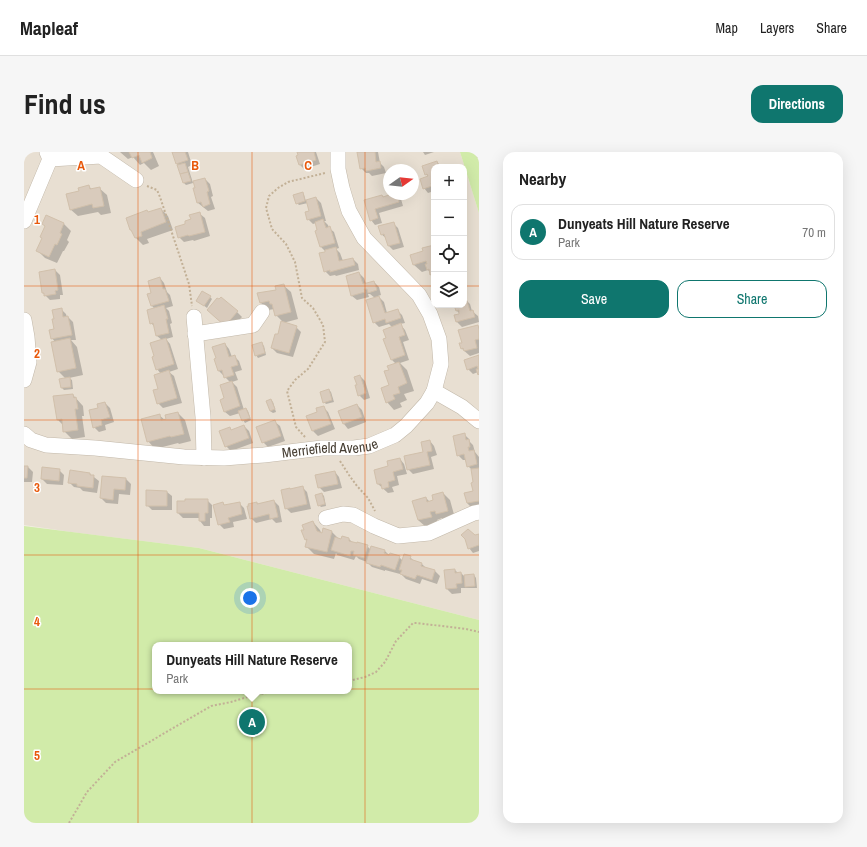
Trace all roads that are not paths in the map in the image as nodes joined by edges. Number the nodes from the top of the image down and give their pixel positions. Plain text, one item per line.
1 (338, 152) edge
2 (49, 155) edge
3 (136, 180) road end
4 (24, 221) edge
5 (262, 312) dead end
6 (194, 317) road end
7 (24, 320) edge
8 (195, 334) junction
9 (24, 380) edge
10 (434, 391) junction
11 (479, 421) edge
12 (24, 434) edge
13 (204, 458) junction
14 (479, 512) edge
15 (326, 518) dead end

1 - 10 street, Merriefield Avenue
2 - 3 street
2 - 4 street
5 - 8 street
6 - 8 street
7 - 9 street
8 - 13 street
10 - 11 street
10 - 13 street, Merriefield Avenue
12 - 13 street, Merriefield Avenue
14 - 15 street

